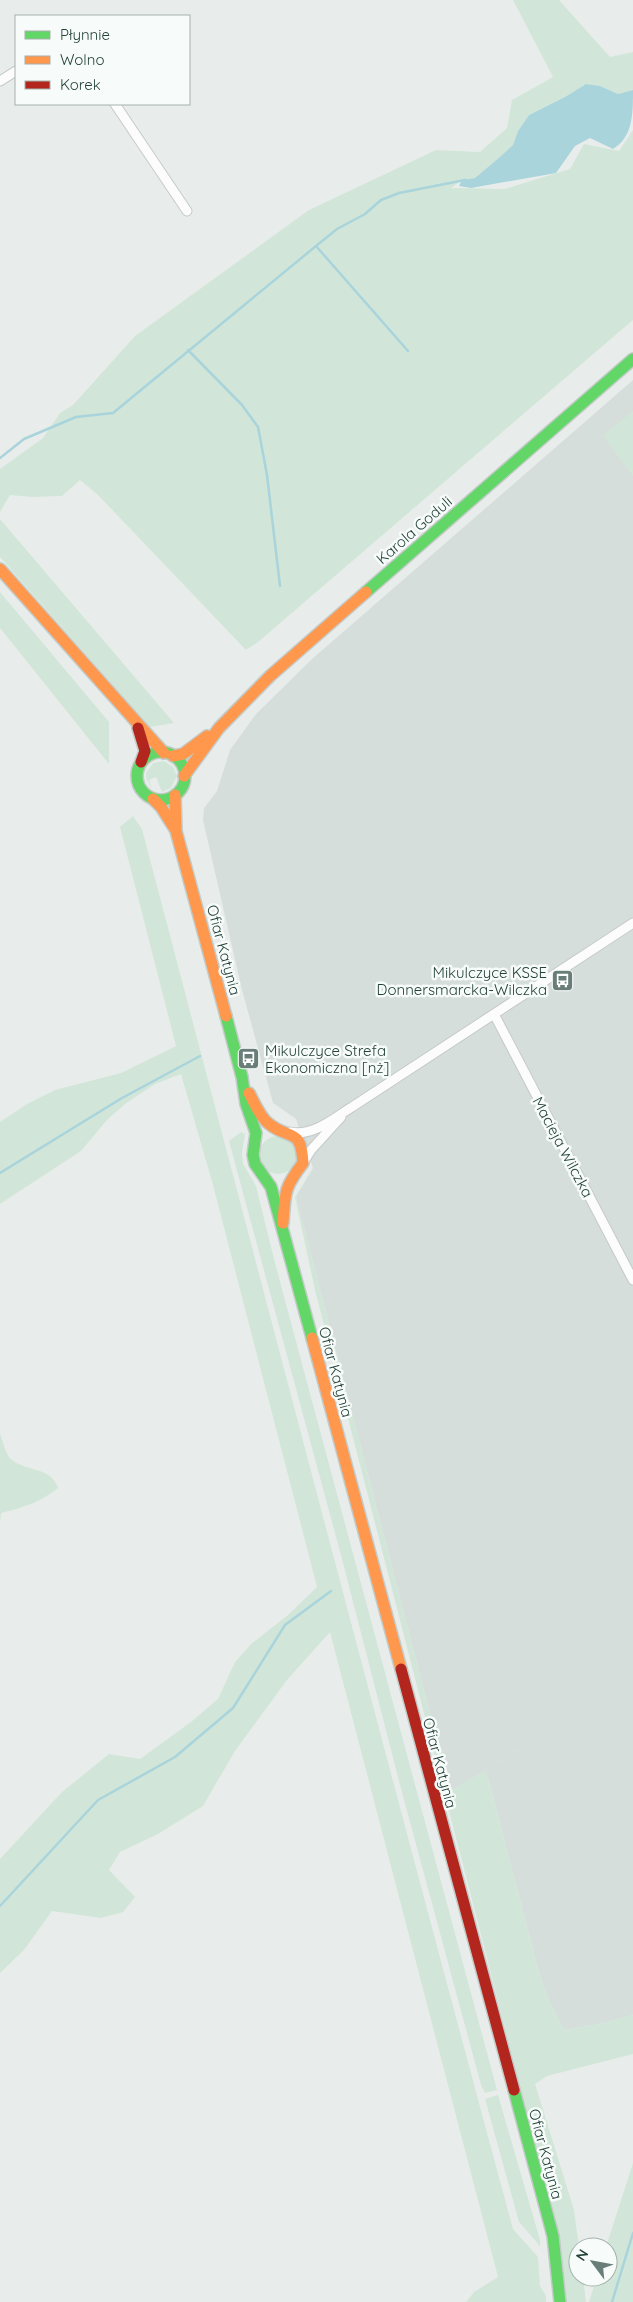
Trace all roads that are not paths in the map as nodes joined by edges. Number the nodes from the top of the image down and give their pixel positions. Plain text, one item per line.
1 (15, 72) edge
2 (0, 82) edge
3 (116, 105) edge
4 (187, 211) dead end
5 (633, 359) edge
6 (0, 569) edge
7 (137, 724) junction
8 (219, 728) junction
9 (169, 754) junction
10 (141, 762) junction
11 (184, 776) junction
12 (175, 795) junction
13 (153, 799) junction
14 (176, 831) junction
15 (633, 923) edge
16 (494, 1014) junction
17 (242, 1077) junction
18 (352, 1107) junction
19 (285, 1131) junction
20 (254, 1146) junction
21 (303, 1163) junction
22 (264, 1176) junction
23 (292, 1177) junction
24 (284, 1233) junction
25 (633, 1280) edge
26 (560, 2302) edge

1 - 2 street
3 - 4 street
5 - 8 street, Karola Goduli
6 - 7 street
7 - 9 street
7 - 10 street
8 - 9 street, Karola Goduli
8 - 11 street, Karola Goduli
9 - 10 street
9 - 11 street
10 - 13 street
11 - 12 street
12 - 13 street
12 - 14 street, Ofiar Katynia
13 - 14 street, Ofiar Katynia
14 - 17 street, Ofiar Katynia
15 - 16 street
16 - 18 street
16 - 25 street, Macieja Wilczka
17 - 19 street, Ofiar Katynia
17 - 20 street, Ofiar Katynia
18 - 19 street
18 - 21 street
19 - 20 street
19 - 21 street, Ofiar Katynia
20 - 22 street, Ofiar Katynia
21 - 23 street, Ofiar Katynia
22 - 23 street
22 - 24 street, Ofiar Katynia
23 - 24 street, Ofiar Katynia
24 - 26 street, Ofiar Katynia

